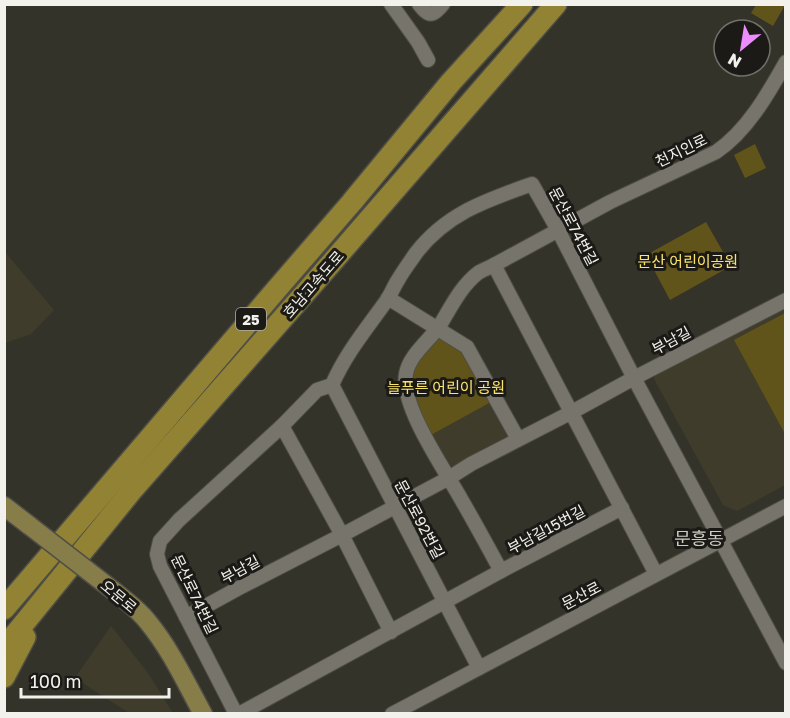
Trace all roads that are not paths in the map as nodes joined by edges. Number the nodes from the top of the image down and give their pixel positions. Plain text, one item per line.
1 (391, 4) edge
2 (419, 4) edge
3 (443, 4) edge
4 (522, 4) edge
5 (556, 4) edge
6 (428, 60) dead end
7 (786, 62) edge
8 (558, 230) junction
9 (494, 265) junction
10 (388, 298) junction
11 (786, 300) edge
12 (437, 329) junction
13 (634, 378) junction
14 (332, 385) junction
15 (572, 412) junction
16 (282, 426) junction
17 (518, 439) junction
18 (449, 478) junction
19 (4, 506) edge
20 (786, 506) edge
21 (395, 507) junction
22 (622, 508) junction
23 (342, 535) junction
24 (721, 540) junction
25 (501, 571) junction
26 (656, 574) junction
27 (57, 582) junction
28 (445, 602) junction
29 (4, 609) edge
30 (186, 618) junction
31 (390, 632) junction
32 (4, 648) edge
33 (786, 663) edge
34 (479, 668) junction
35 (4, 676) edge
36 (203, 714) edge
37 (238, 714) edge
38 (392, 714) edge

1 - 6 street
2 - 3 street
4 - 29 highway, 호남고속도로 / 25
5 - 27 highway, 호남고속도로 / 25
7 - 8 street, 천지인로
8 - 9 street, 천지인로
8 - 10 street, 문산로74번길
8 - 13 street, 문산로74번길
9 - 12 street, 천지인로
9 - 15 street
10 - 12 street
10 - 14 street, 문산로74번길
11 - 13 street, 부남길
12 - 17 street
12 - 18 street, 천지인로
13 - 15 street, 부남길
13 - 24 street, 문산로74번길
14 - 16 street, 문산로74번길
14 - 21 street, 문산로92번길
15 - 17 street, 부남길
15 - 22 street
16 - 23 street
16 - 30 street, 문산로74번길
17 - 18 street, 부남길
18 - 21 street, 부남길
18 - 25 street
19 - 36 main road, 오문로, bridge
20 - 24 street, 문산로
21 - 23 street, 부남길
21 - 28 street, 문산로92번길
22 - 25 street, 부남길15번길
22 - 26 street
23 - 30 street, 부남길
23 - 31 street
24 - 26 street, 문산로
24 - 33 street, 문산로74번길
25 - 28 street, 부남길15번길
26 - 34 street, 문산로
27 - 32 highway, 호남고속도로 / 25
27 - 35 highway
28 - 31 street, 부남길15번길
28 - 34 street, 문산로92번길
30 - 37 street, 문산로74번길
31 - 37 street, 부남길15번길
34 - 38 street, 문산로

